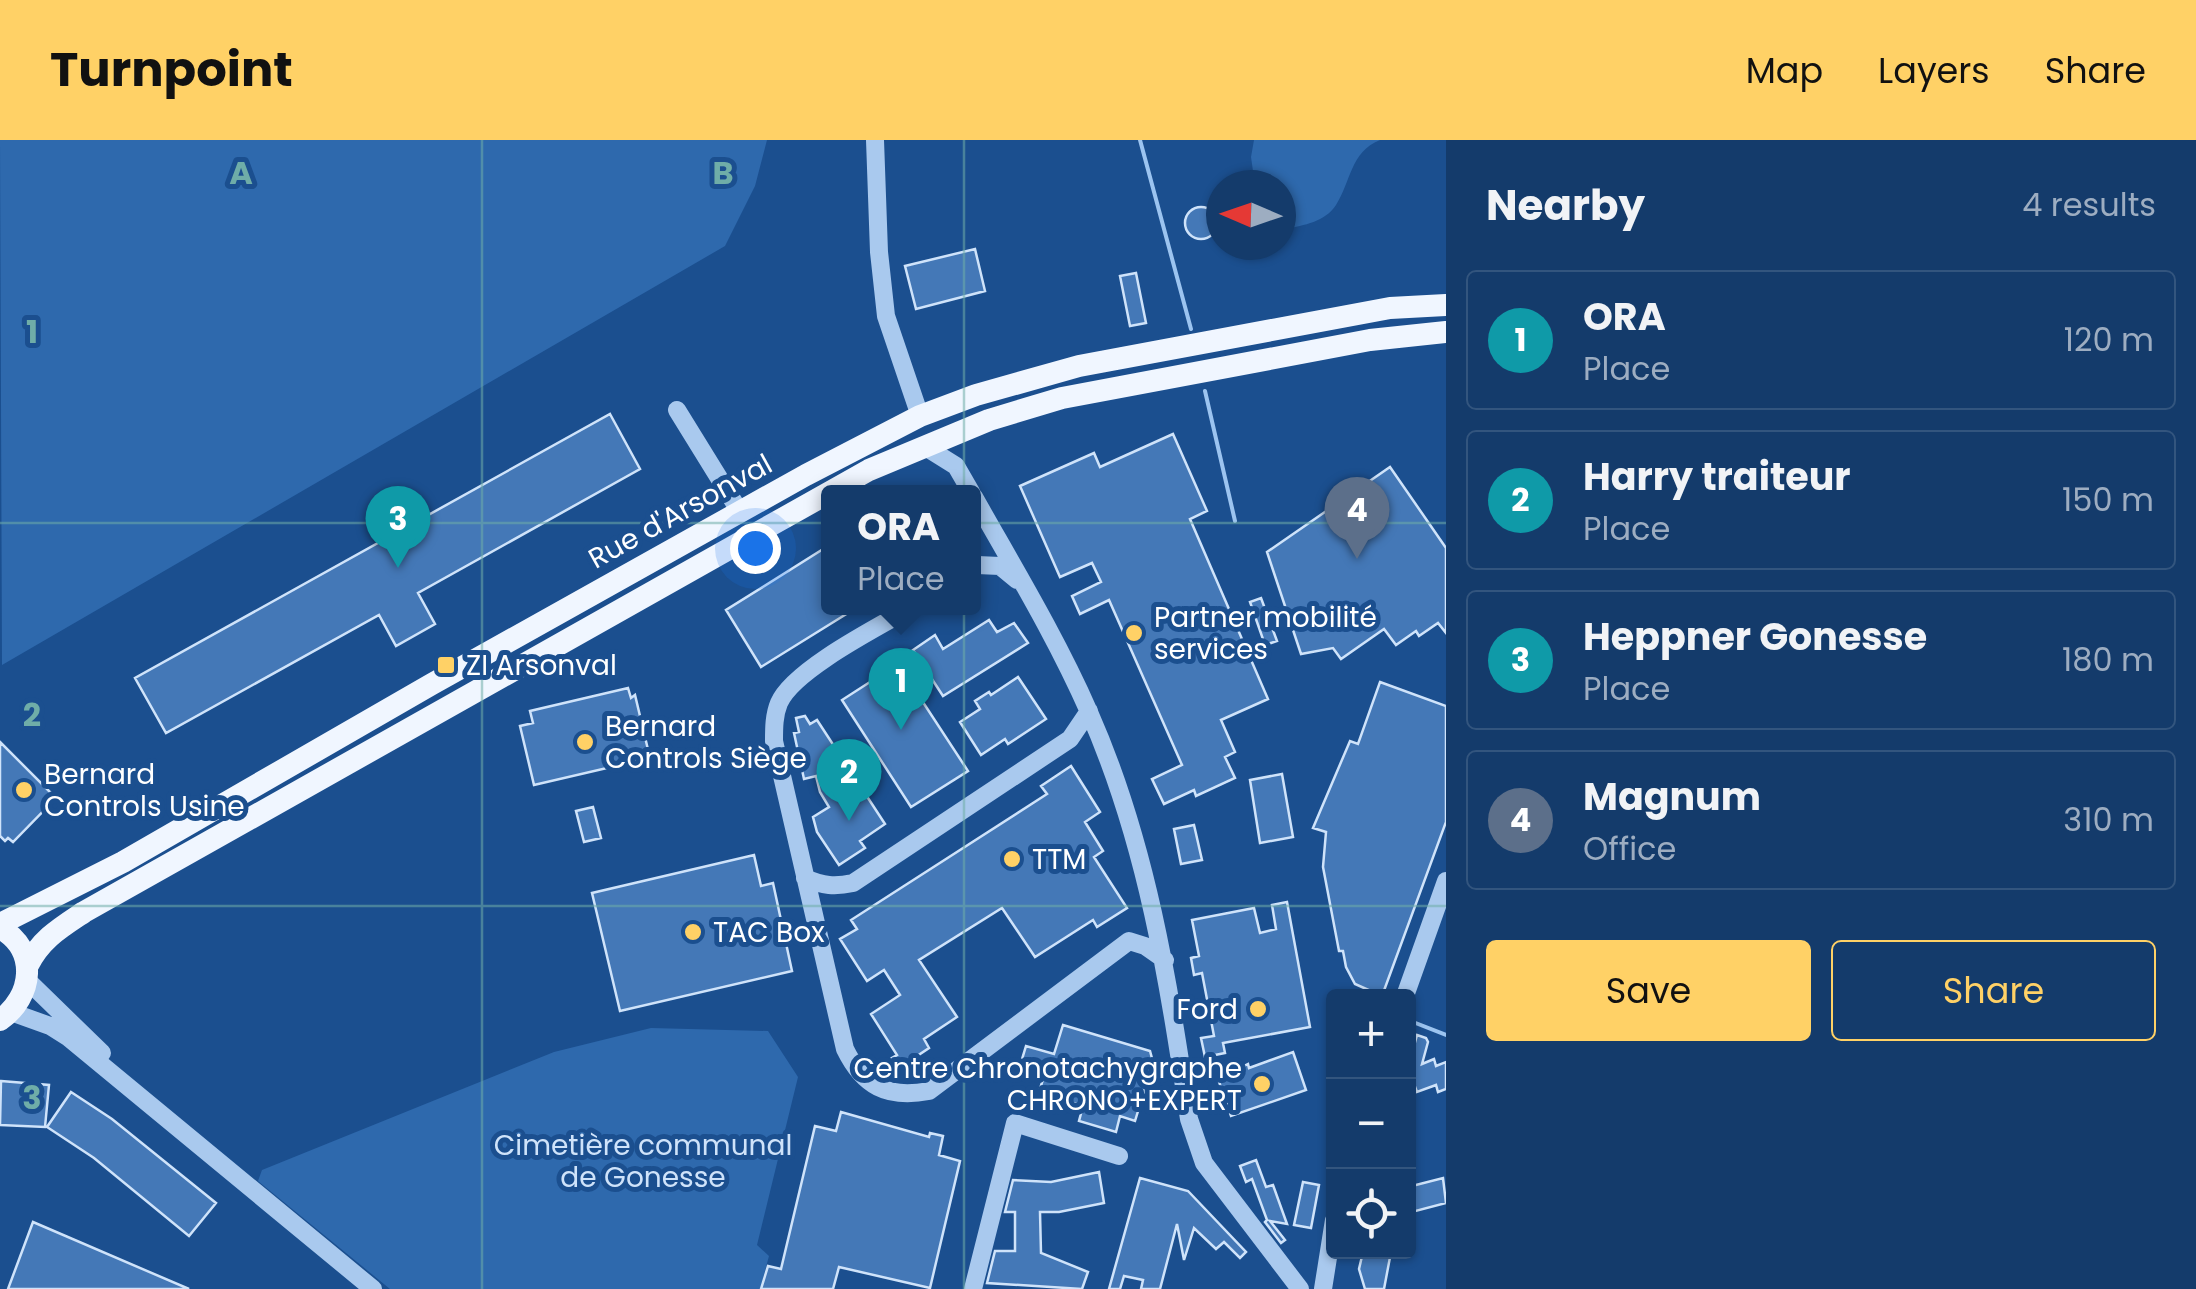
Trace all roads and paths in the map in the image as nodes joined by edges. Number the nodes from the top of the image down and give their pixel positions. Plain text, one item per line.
1 (875, 140) edge
2 (1446, 305) edge
3 (1446, 332) edge
4 (677, 410) dead end
5 (920, 416) junction
6 (966, 430) junction
7 (924, 446) junction
8 (956, 466) junction
9 (841, 485) edge
10 (966, 485) edge
11 (821, 497) edge
12 (981, 510) edge
13 (740, 512) junction
14 (990, 524) junction
15 (981, 554) edge
16 (981, 566) edge
17 (1034, 599) junction
18 (899, 615) edge
19 (1089, 711) junction
20 (805, 878) junction
21 (1446, 881) edge
22 (1154, 908) junction
23 (0, 926) edge
24 (1129, 941) junction
25 (1165, 960) junction
26 (28, 974) junction
27 (1407, 989) edge
28 (6, 1016) edge
29 (155, 1108) junction
30 (1120, 1156) dead end
31 (1324, 1280) edge
32 (1299, 1288) edge
33 (374, 1289) edge
34 (973, 1289) edge

1 - 5 street
2 - 5 main road, Rue d'Arsonval
3 - 6 main road, Rue d'Arsonval
4 - 13 street
5 - 13 main road, Rue d'Arsonval
6 - 7 main road, Rue d'Arsonval
6 - 8 street
7 - 8 street
7 - 9 main road, Rue d'Arsonval
8 - 10 street
11 - 26 main road, Rue d'Arsonval
12 - 14 street
13 - 23 main road, Rue d'Arsonval
14 - 15 street
14 - 17 street
16 - 17 street
17 - 19 street
18 - 20 street
19 - 20 street
19 - 22 street
20 - 24 street
21 - 27 street
22 - 24 street
22 - 25 street
23 - 26 main road
24 - 25 street
25 - 32 street
26 - 28 main road, Rue d'Arsonval
26 - 29 street
28 - 29 street
29 - 33 street
30 - 34 street
31 - 32 street

